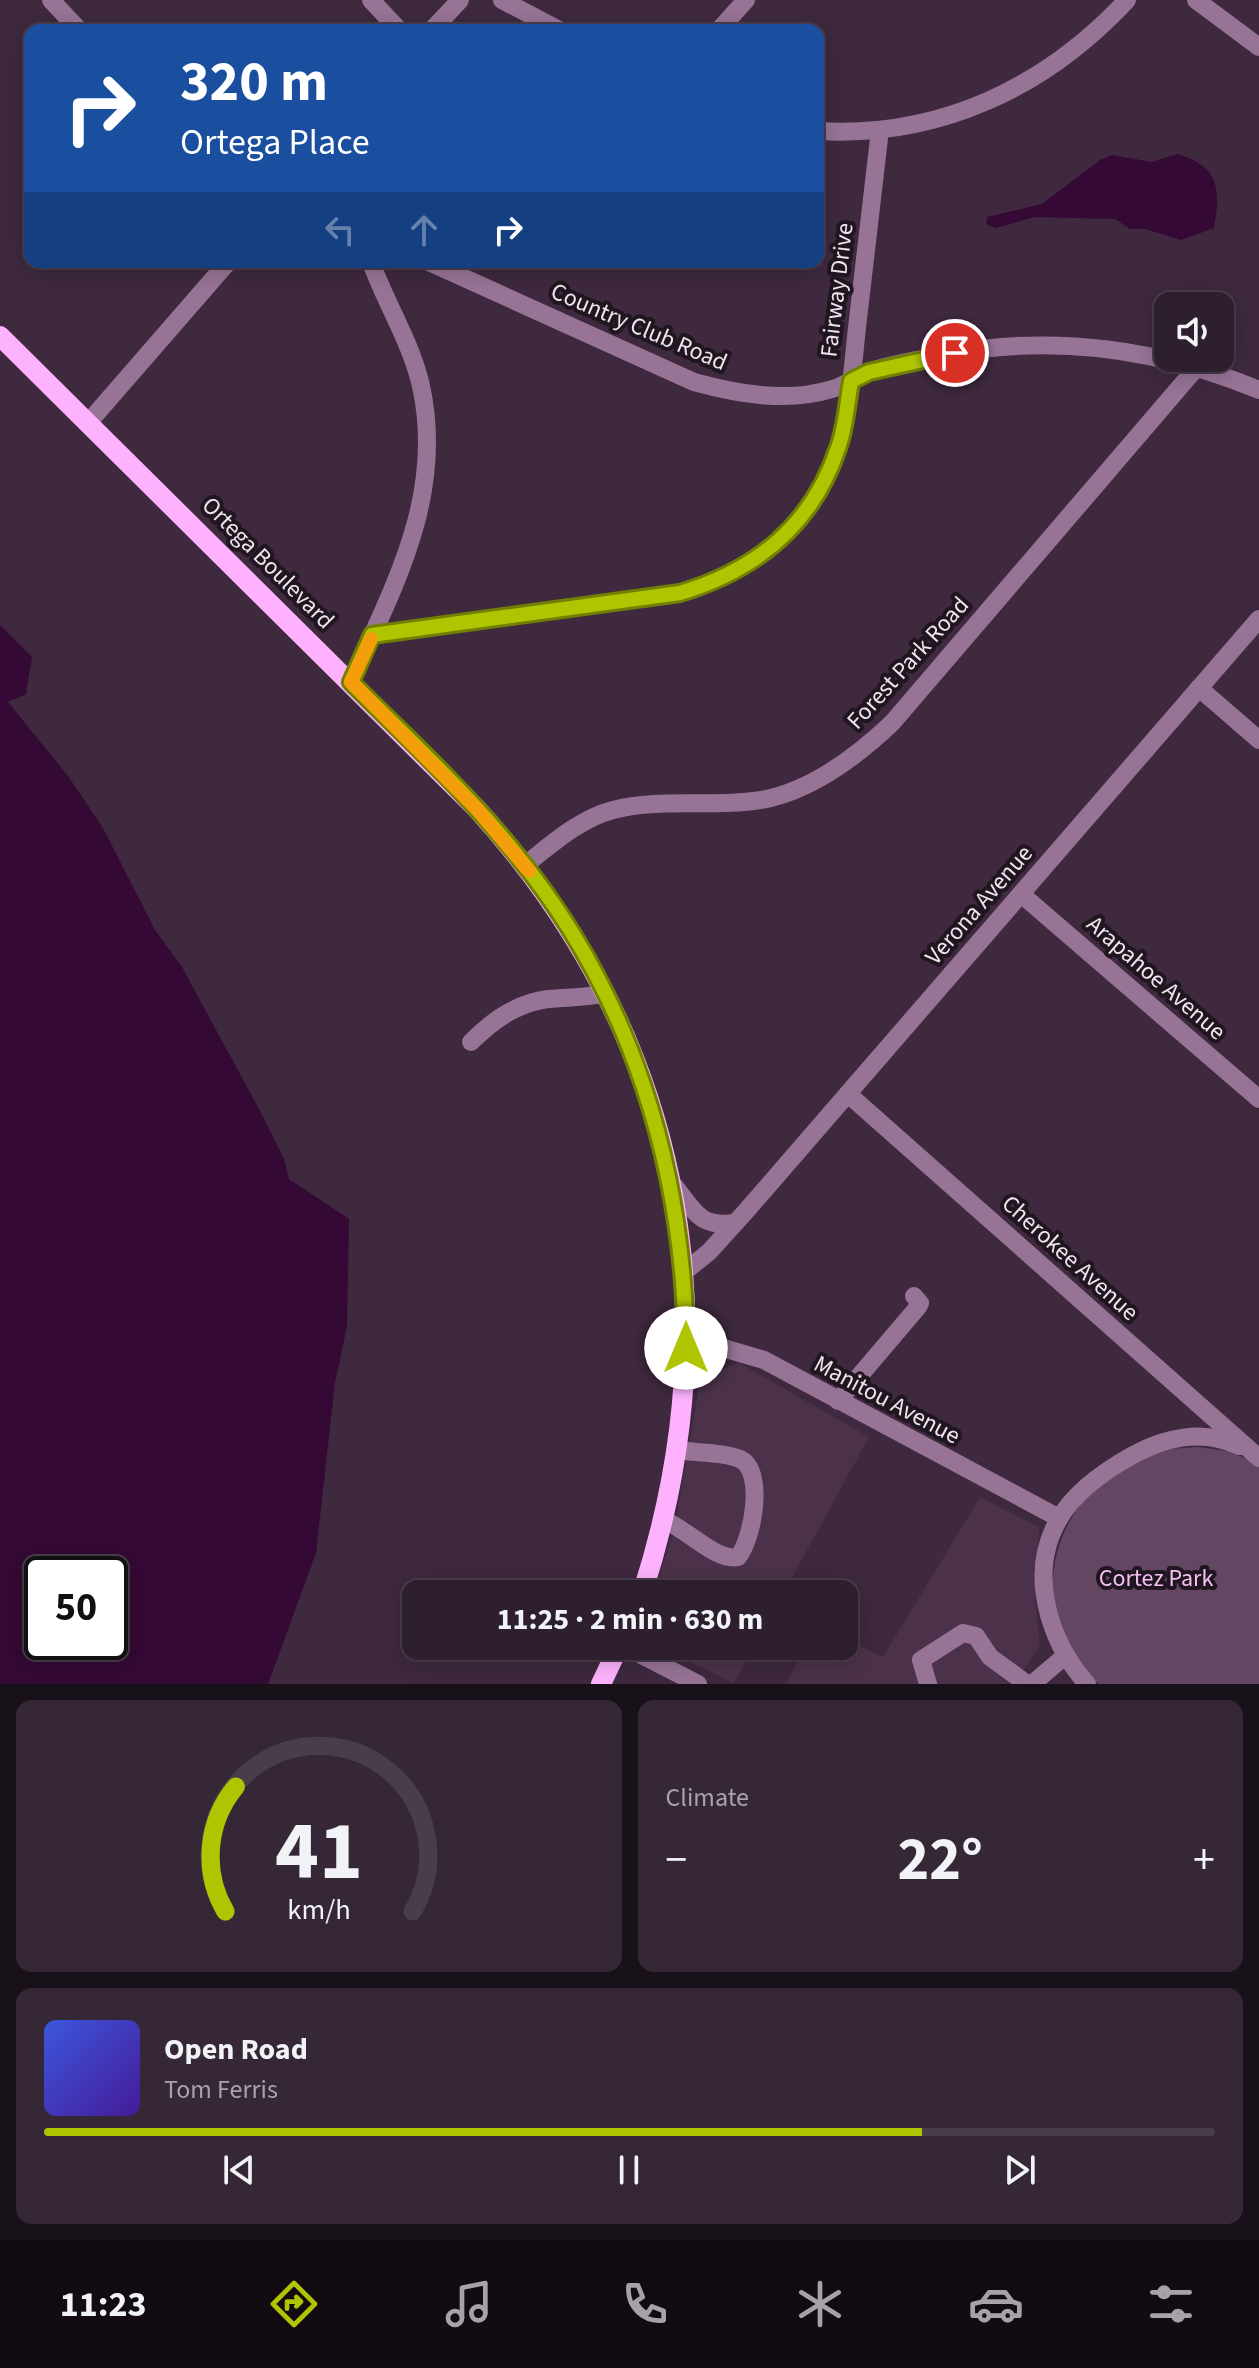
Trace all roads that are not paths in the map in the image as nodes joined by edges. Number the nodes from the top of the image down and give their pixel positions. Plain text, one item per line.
1 (51, 0) edge
2 (371, 0) edge
3 (460, 0) edge
4 (502, 0) edge
5 (746, 0) edge
6 (1127, 0) edge
7 (1196, 0) edge
8 (73, 24) edge
9 (393, 24) edge
10 (438, 24) edge
11 (548, 24) edge
12 (724, 24) edge
13 (1259, 47) edge
14 (880, 130) junction
15 (824, 131) edge
16 (223, 268) edge
17 (373, 268) edge
18 (442, 268) edge
19 (0, 336) edge
20 (1154, 356) edge
21 (1193, 372) edge
22 (1210, 372) edge
23 (851, 381) junction
24 (1259, 390) edge
25 (88, 423) junction
26 (1259, 619) edge
27 (372, 635) junction
28 (351, 682) junction
29 (1199, 688) junction
30 (1259, 740) edge
31 (525, 865) junction
32 (1021, 894) junction
33 (606, 993) junction
34 (471, 1042) dead end
35 (848, 1094) junction
36 (1259, 1099) edge
37 (672, 1183) junction
38 (735, 1223) junction
39 (684, 1272) junction
40 (914, 1296) dead end
41 (686, 1348) junction
42 (838, 1401) junction
43 (678, 1450) junction
44 (1257, 1452) edge
45 (1059, 1518) junction
46 (664, 1520) junction
47 (648, 1580) edge
48 (1065, 1656) junction
49 (614, 1660) edge
50 (649, 1660) edge
51 (601, 1684) edge
52 (698, 1684) edge
53 (928, 1684) edge
54 (1029, 1684) edge
55 (1087, 1684) edge

1 - 8 street
2 - 9 street
3 - 10 street
4 - 11 street
5 - 12 street
6 - 14 street
7 - 13 street
14 - 15 street
14 - 23 street, Fairway Drive
16 - 25 street
17 - 27 street
18 - 23 street, Country Club Road
19 - 25 main road, Ortega Boulevard
20 - 23 street, Country Club Road
21 - 31 street, Forest Park Road
22 - 24 street, Country Club Road
23 - 27 street, Fairway Drive
25 - 28 main road, Ortega Boulevard
26 - 29 street, Verona Avenue
27 - 28 street
28 - 31 main road, Ortega Boulevard
29 - 30 street
29 - 32 street, Verona Avenue
31 - 33 main road, Ortega Boulevard
32 - 35 street, Verona Avenue
32 - 36 street, Arapahoe Avenue
33 - 34 street
33 - 37 main road, Ortega Boulevard
35 - 38 street, Verona Avenue
35 - 44 street, Cherokee Avenue
37 - 38 street
37 - 39 main road, Ortega Boulevard
38 - 39 street, Verona Avenue
39 - 41 main road, Ortega Boulevard
40 - 42 street
41 - 42 street, Manitou Avenue
41 - 43 main road, Ortega Boulevard
42 - 45 street, Manitou Avenue
43 - 46 main road, Ortega Boulevard
43 - 46 street
44 - 45 street
45 - 48 street
46 - 47 main road, Ortega Boulevard
48 - 54 street
48 - 55 street
49 - 51 main road
50 - 52 street
53 - 54 street

